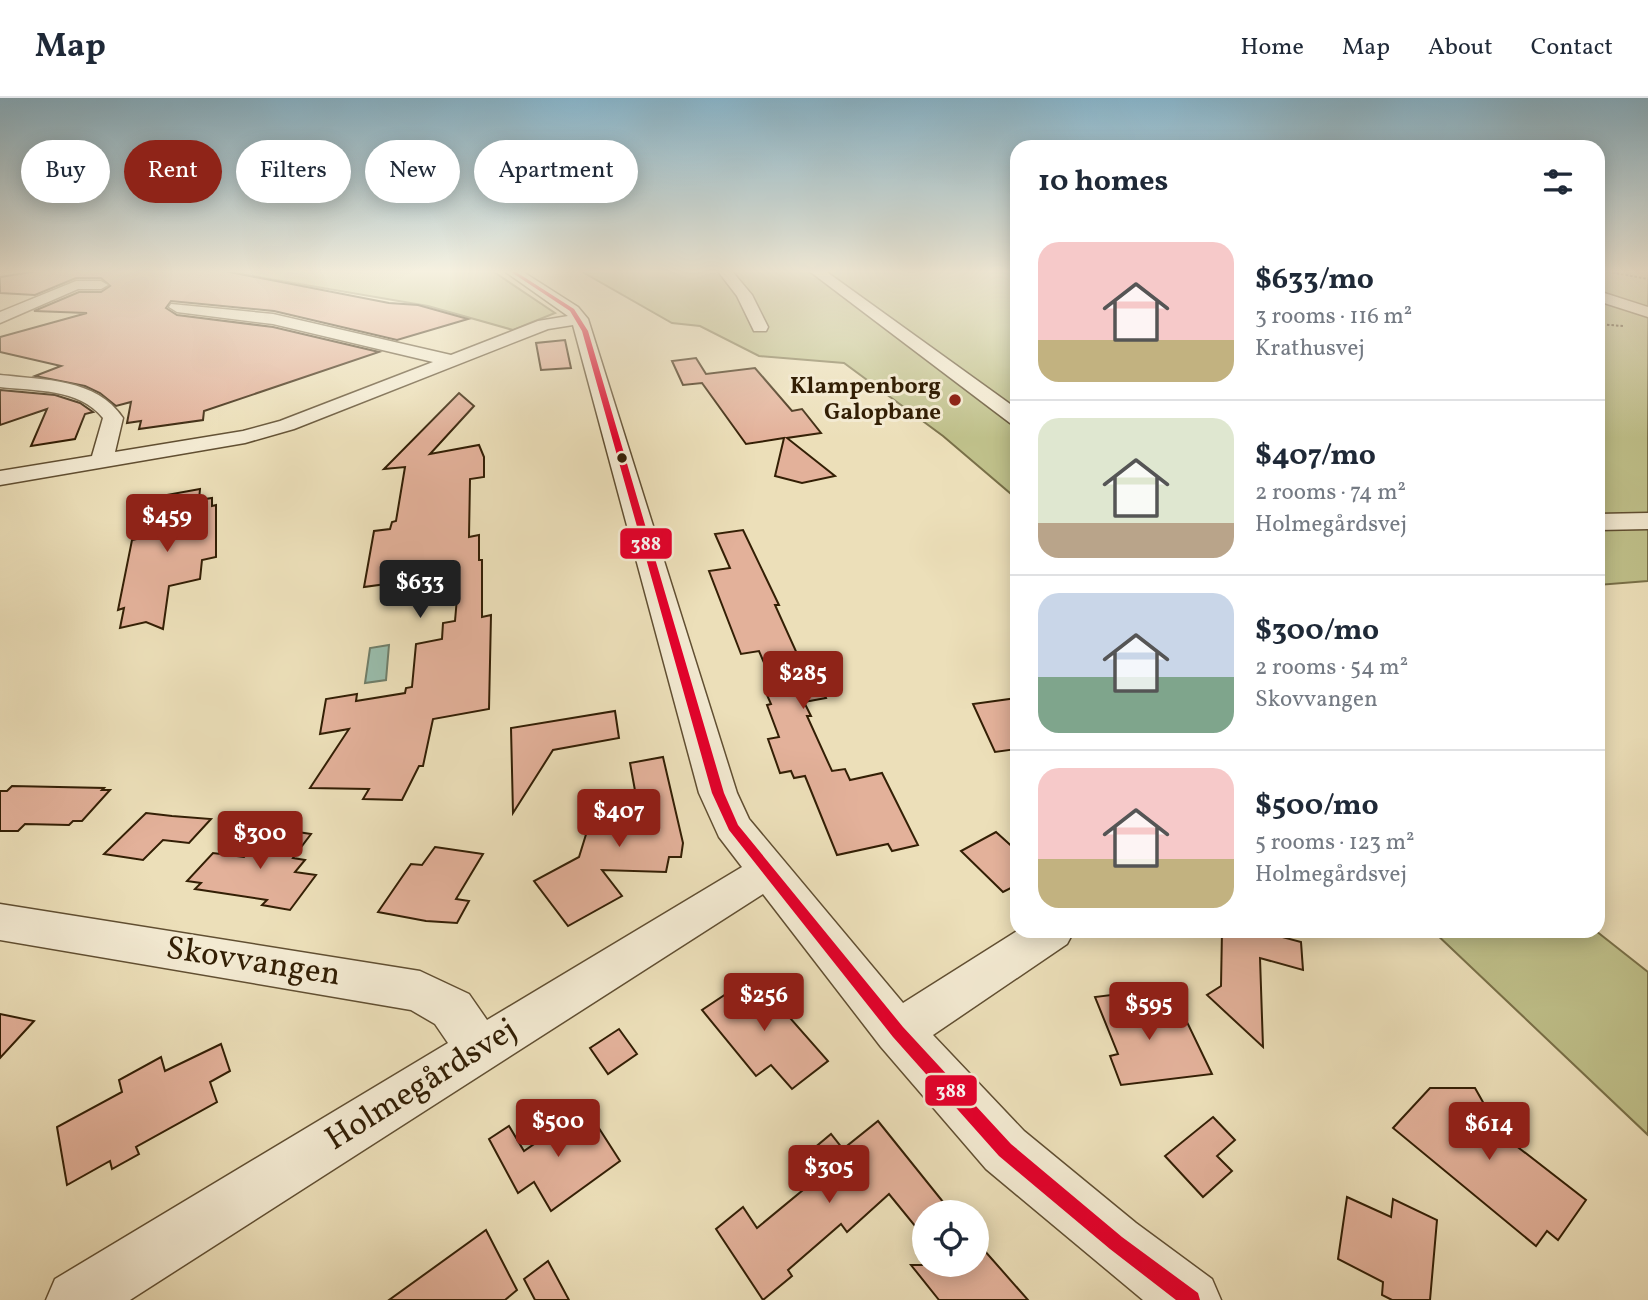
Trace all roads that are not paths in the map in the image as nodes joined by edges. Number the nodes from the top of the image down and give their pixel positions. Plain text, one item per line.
1 (306, 326) edge
2 (541, 326) edge
3 (582, 326) edge
4 (891, 326) edge
5 (453, 361) junction
6 (0, 381) edge
7 (1010, 414) edge
8 (102, 461) junction
9 (0, 478) edge
10 (1648, 521) edge
11 (1605, 522) edge
12 (768, 871) junction
13 (0, 922) edge
14 (1041, 938) edge
15 (898, 1032) junction
16 (480, 1051) junction
17 (76, 1300) edge
18 (1191, 1300) edge

1 - 5 street
2 - 5 street
3 - 12 street
4 - 7 street
5 - 8 street
6 - 8 street
8 - 9 street
10 - 11 street
12 - 15 street
12 - 16 street, Holmegårdsvej
13 - 16 street, Skovvangen
14 - 15 street
15 - 18 street
16 - 17 street, Holmegårdsvej

